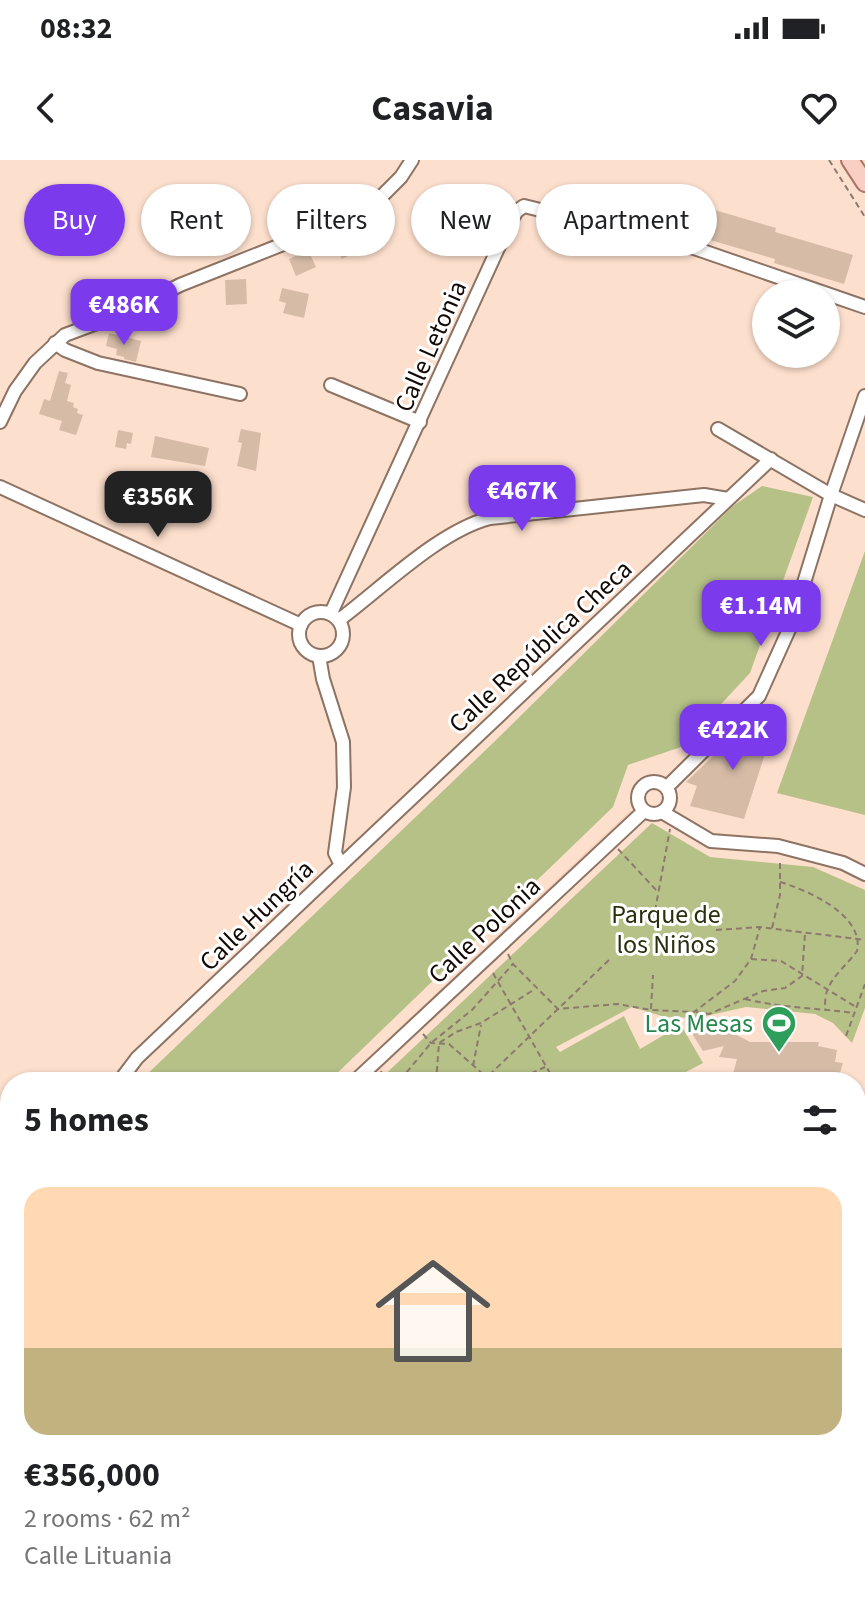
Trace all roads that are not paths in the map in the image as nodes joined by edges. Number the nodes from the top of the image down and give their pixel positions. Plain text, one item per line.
1 (412, 160) edge
2 (850, 160) edge
3 (865, 183) edge
4 (865, 307) edge
5 (55, 343) junction
6 (331, 385) dead end
7 (240, 394) dead end
8 (865, 396) edge
9 (0, 422) edge
10 (420, 422) junction
11 (718, 429) dead end
12 (771, 459) junction
13 (0, 487) edge
14 (831, 495) junction
15 (728, 499) junction
16 (865, 510) edge
17 (335, 617) junction
18 (301, 625) junction
19 (319, 656) junction
20 (667, 787) junction
21 (644, 811) junction
22 (666, 815) junction
23 (341, 865) junction
24 (865, 874) edge
25 (126, 1072) edge
26 (365, 1072) edge

1 - 5 street
2 - 3 main road
4 - 10 street, Calle Letonia
5 - 7 street
5 - 9 street
6 - 10 street
8 - 14 street
10 - 17 street, Calle Letonia
11 - 12 street
12 - 14 street
12 - 15 street, Calle República Checa
13 - 18 street
14 - 16 street
14 - 20 street
15 - 17 street
15 - 23 street, Calle República Checa
17 - 18 street
17 - 19 street
18 - 19 street
19 - 23 street, Calle Hungría
20 - 21 street
20 - 22 street
21 - 22 street
21 - 26 street, Calle Polonia
22 - 24 street
23 - 25 street, Calle Hungría

